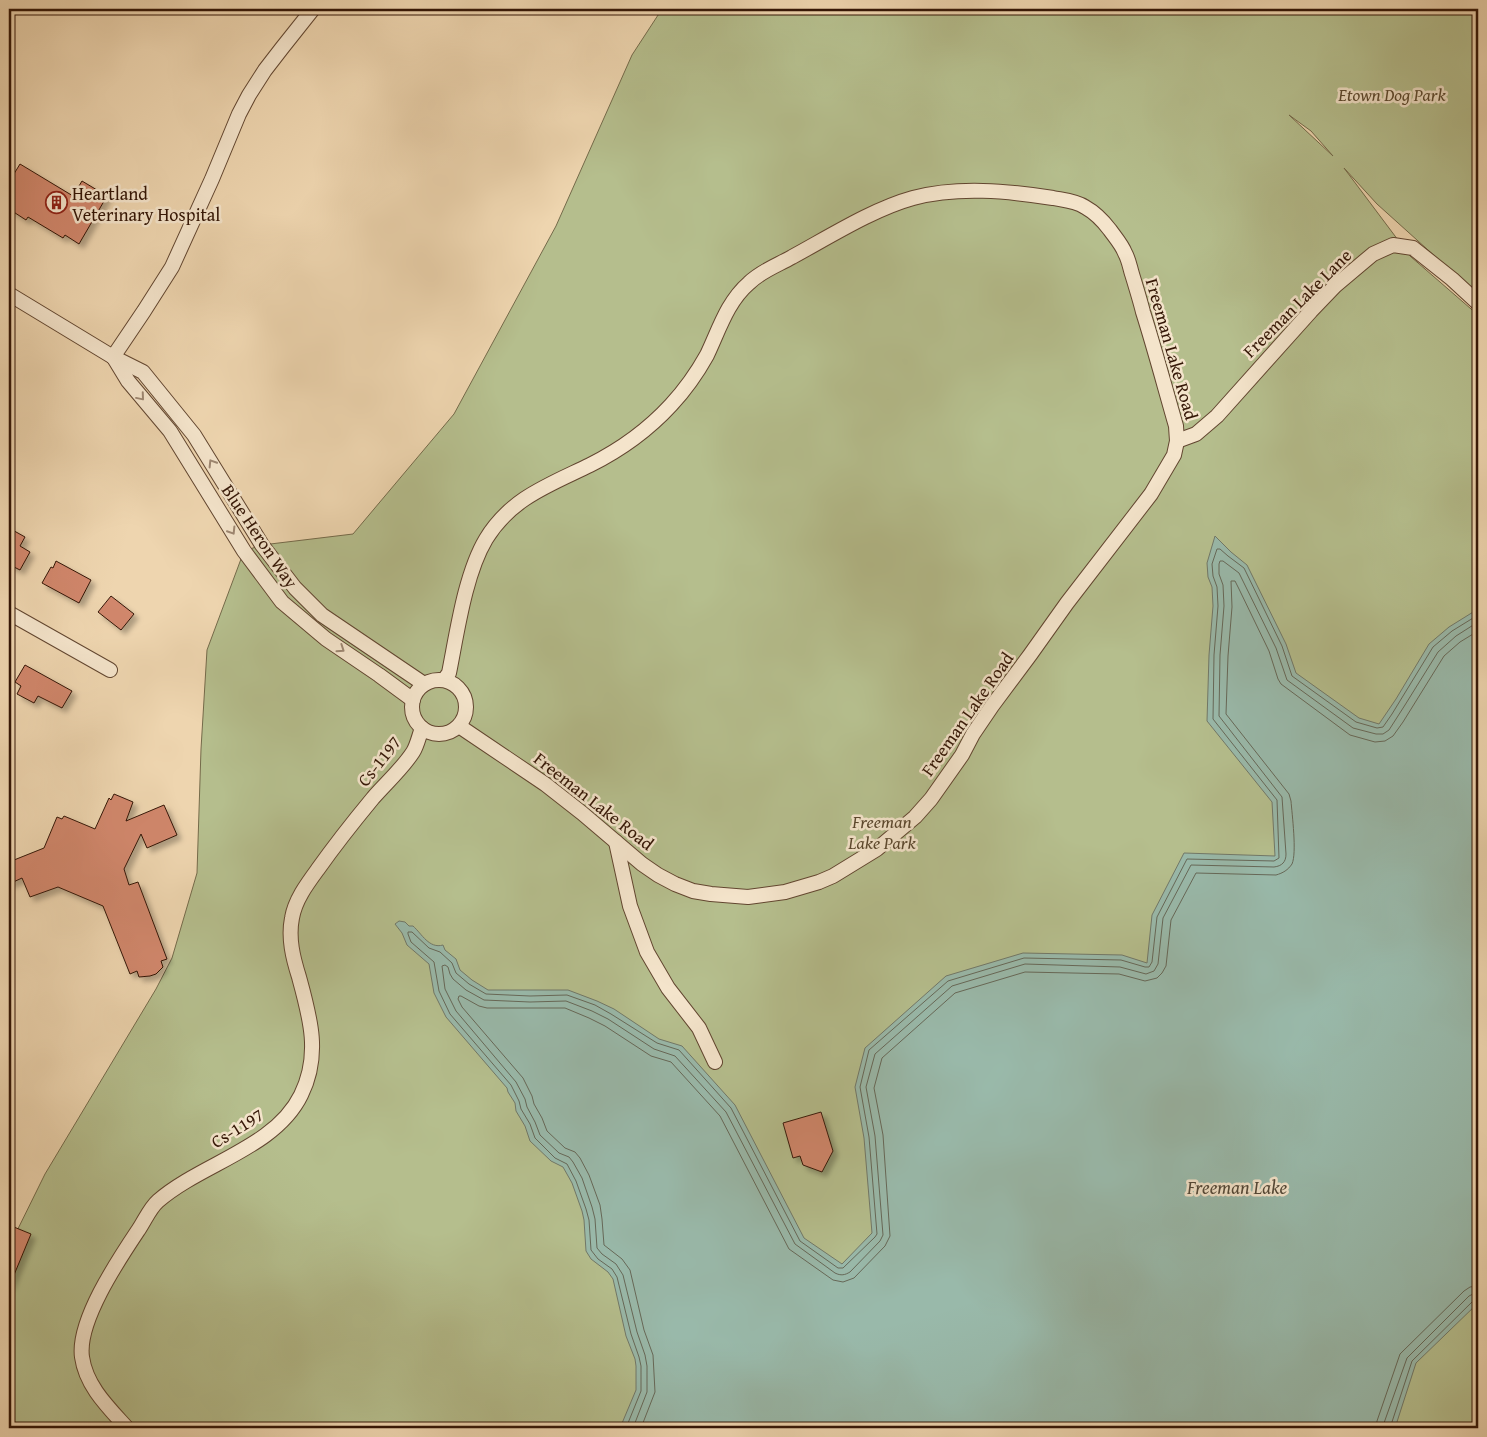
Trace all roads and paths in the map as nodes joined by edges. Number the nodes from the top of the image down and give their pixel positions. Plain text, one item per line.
1 (313, 9) edge
2 (9, 294) edge
3 (1478, 303) edge
4 (113, 357) junction
5 (1177, 441) junction
6 (9, 612) edge
7 (110, 670) dead end
8 (444, 680) junction
9 (424, 684) junction
10 (413, 700) junction
11 (459, 726) junction
12 (422, 728) junction
13 (616, 842) junction
14 (715, 1062) dead end
15 (127, 1428) edge

1 - 4 street
2 - 4 street, Blue Heron Way
3 - 5 street, Freeman Lake Lane
9 -> 4 street, Blue Heron Way
4 -> 10 street, Blue Heron Way
5 - 8 street, Freeman Lake Road
5 - 13 street, Freeman Lake Road
6 - 7 street
8 - 9 street
8 - 11 street
9 - 10 street
10 - 12 street
11 - 12 street
11 - 13 street, Freeman Lake Road
12 - 15 street, Cs-1197
13 - 14 street

